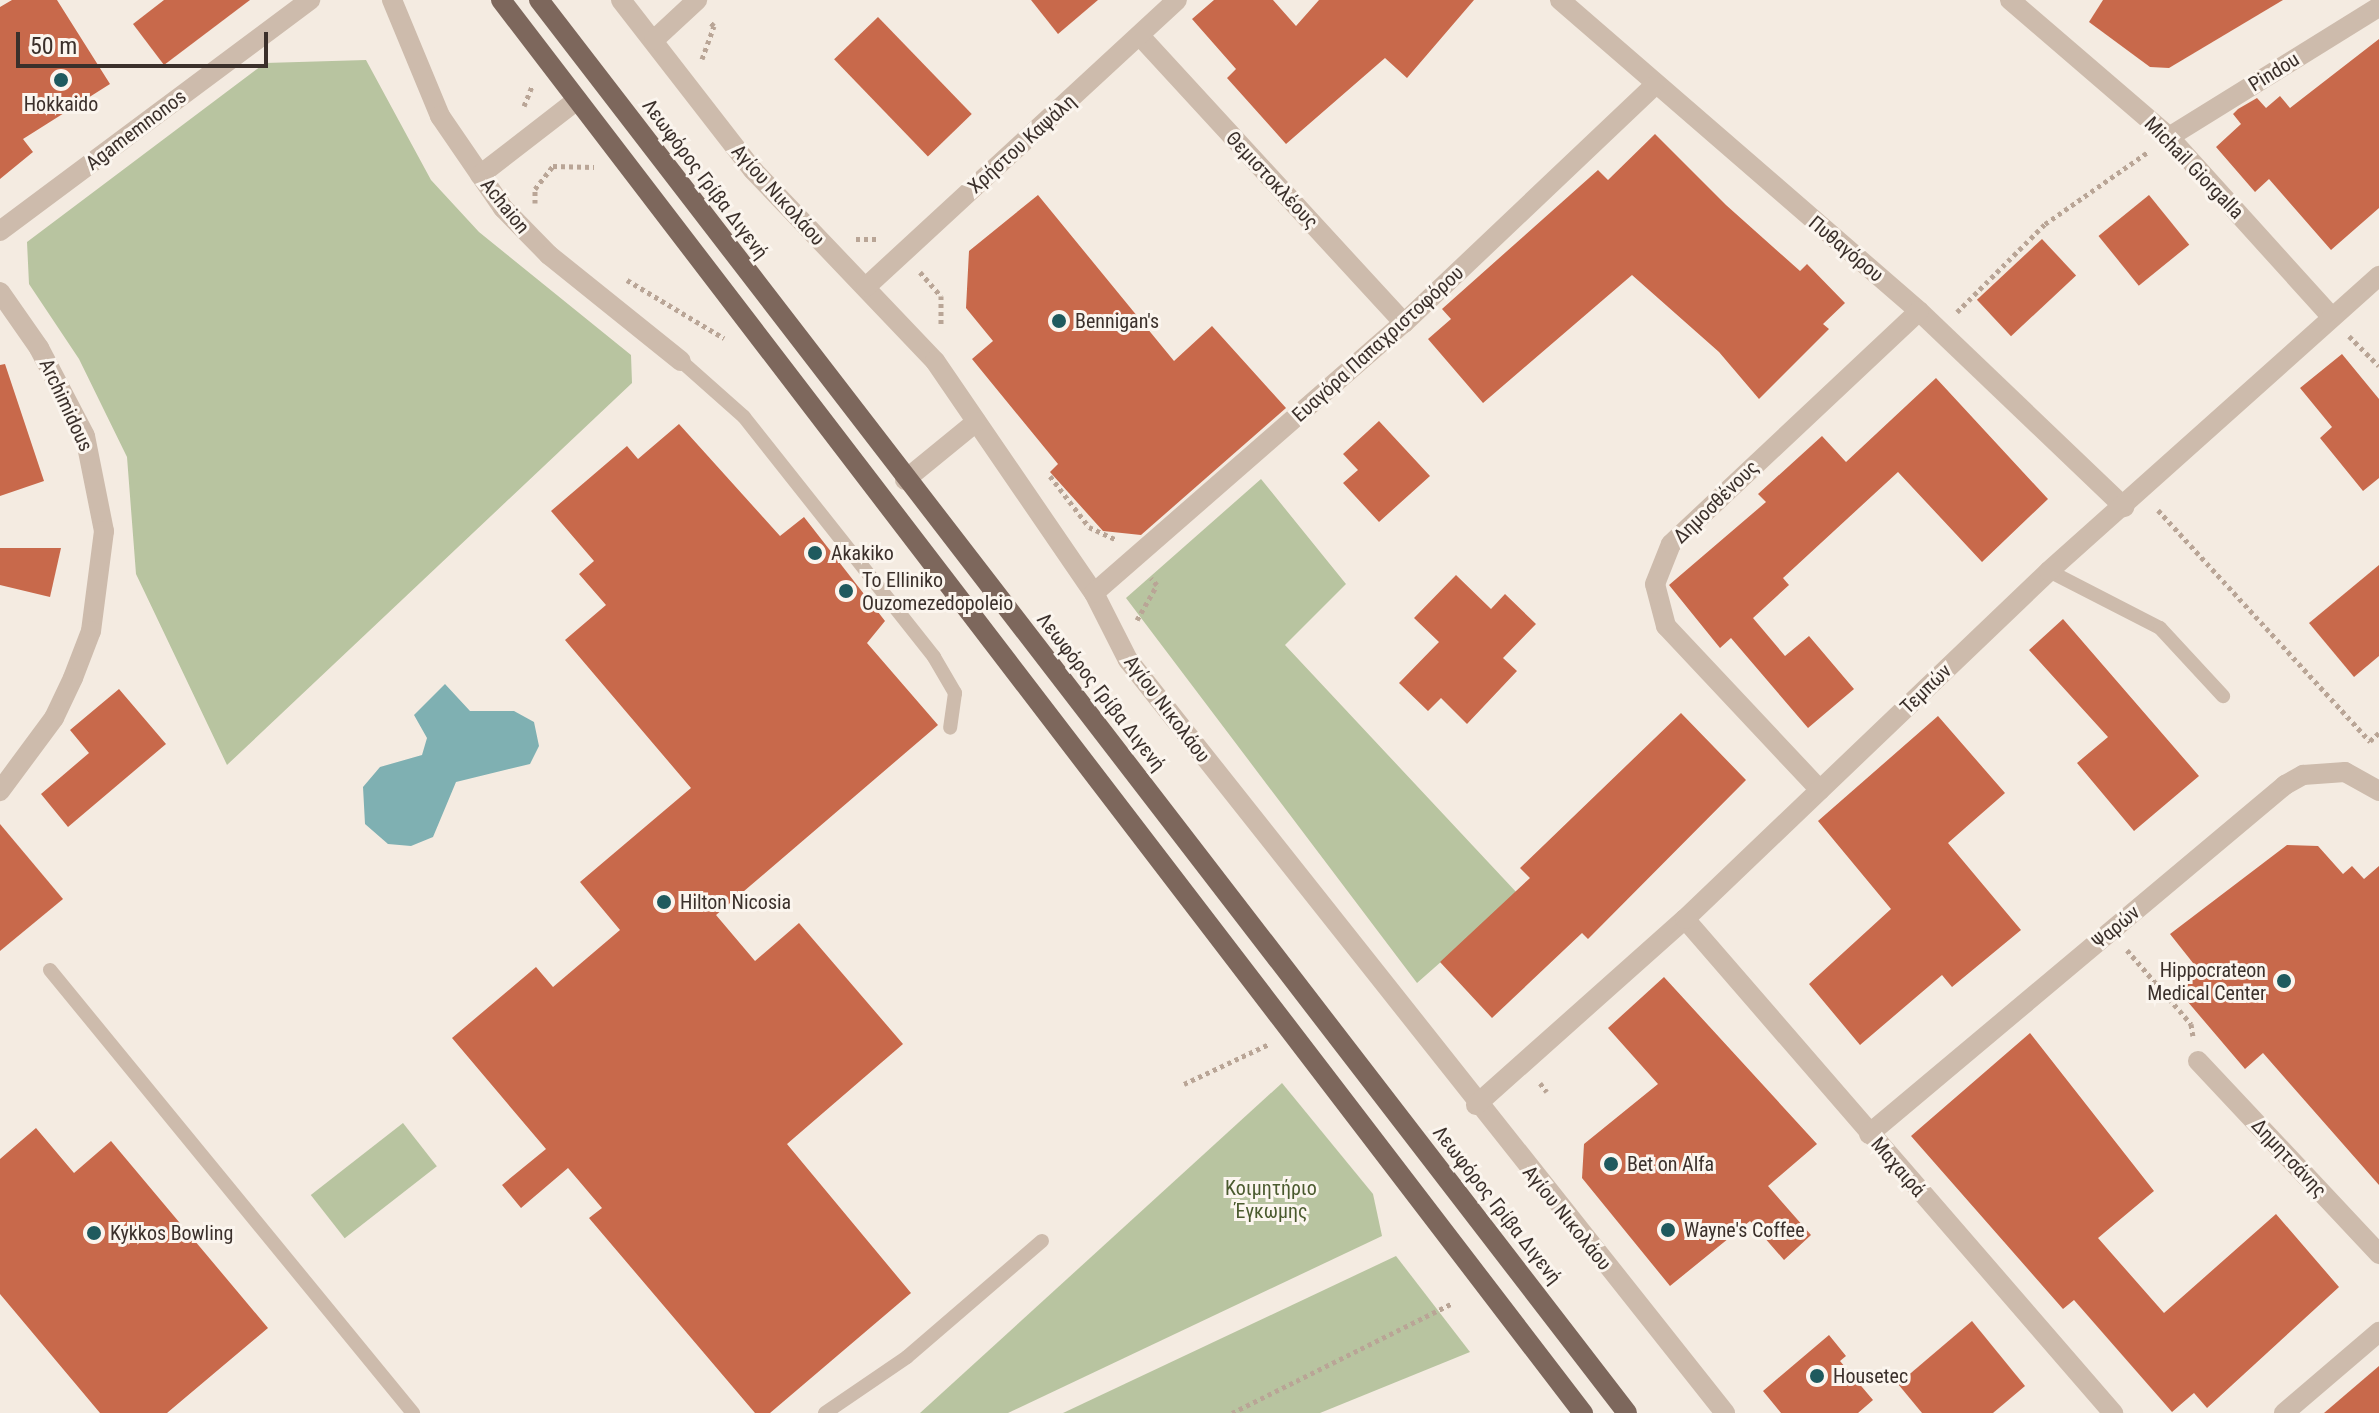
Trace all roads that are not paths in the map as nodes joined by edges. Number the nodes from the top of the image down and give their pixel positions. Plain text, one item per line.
1 (310, 0) edge
2 (392, 0) edge
3 (501, 0) edge
4 (539, 0) edge
5 (621, 0) edge
6 (1177, 0) edge
7 (1560, 0) edge
8 (2010, 0) edge
9 (695, 2) edge
10 (2379, 7) edge
11 (1140, 36) junction
12 (654, 40) junction
13 (1654, 86) junction
14 (577, 100) junction
15 (2169, 137) junction
16 (480, 175) junction
17 (0, 231) edge
18 (2379, 276) edge
19 (866, 287) junction
20 (0, 292) edge
21 (1919, 311) junction
22 (2330, 315) junction
23 (1404, 323) junction
24 (681, 361) joint
25 (976, 422) junction
26 (905, 480) junction
27 (2124, 507) junction
28 (2049, 571) junction
29 (1094, 593) junction
30 (2223, 696) dead end
31 (950, 728) dead end
32 (1820, 790) junction
33 (0, 791) edge
34 (2379, 791) edge
35 (1685, 919) junction
36 (50, 970) dead end
37 (2198, 1061) road end
38 (1476, 1105) junction
39 (1869, 1134) junction
40 (1042, 1241) dead end
41 (2379, 1254) edge
42 (2379, 1332) edge
43 (413, 1413) edge
44 (825, 1413) edge
45 (1583, 1413) edge
46 (1627, 1413) edge
47 (1725, 1413) edge
48 (2113, 1413) edge
49 (2284, 1413) edge

1 - 17 street, Agamemnonos
2 - 16 street, Achaion
3 - 14 main road
4 - 26 main road, Λεωφόρος Γρίβα Διγενή
5 - 12 street, Αγίου Νικολάου
6 - 11 street, Χρήστου Καψάλη
7 - 13 street, Πυθαγόρου
8 - 15 street, Michail Giorgalla
9 - 12 street
10 - 15 street, Pindou
11 - 19 street, Χρήστου Καψάλη
11 - 23 street, Θεμιστοκλέους
12 - 19 street, Αγίου Νικολάου
13 - 21 street, Πυθαγόρου
13 - 23 street, Ευαγόρα Παπαχριστοφόρου
14 - 16 street
14 - 45 main road
15 - 22 street, Michail Giorgalla
16 - 24 street, Achaion
18 - 22 street, Τεμπών
19 - 25 street, Αγίου Νικολάου
20 - 33 street, Archimidous
21 - 27 street, Πυθαγόρου
21 - 32 street, Δημοσθένους
22 - 27 street, Τεμπών
23 - 29 street, Ευαγόρα Παπαχριστοφόρου
24 - 31 lane
25 - 26 street
25 - 29 street, Αγίου Νικολάου
26 - 46 main road, Λεωφόρος Γρίβα Διγενή
27 - 28 street, Τεμπών
28 - 30 lane
28 - 32 street, Τεμπών
29 - 38 street, Αγίου Νικολάου
32 - 35 street, Τεμπών
34 - 39 street, Ψαρών
35 - 38 street, Τεμπών
35 - 39 street, Μαχαιρά
36 - 43 lane
37 - 41 street, Δημητσάνης
38 - 47 street, Αγίου Νικολάου
39 - 48 street, Μαχαιρά
40 - 44 lane
42 - 49 street

